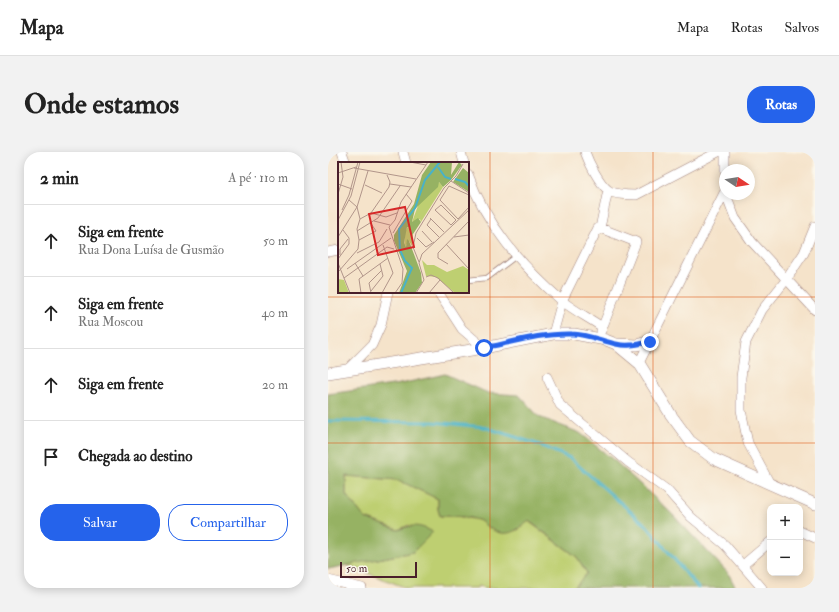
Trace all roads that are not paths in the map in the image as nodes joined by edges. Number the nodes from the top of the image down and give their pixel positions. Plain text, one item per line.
1 (342, 152) edge
2 (403, 152) edge
3 (461, 152) edge
4 (585, 152) edge
5 (718, 152) edge
6 (725, 152) edge
7 (346, 162) edge
8 (406, 162) edge
9 (464, 162) edge
10 (725, 164) edge
11 (469, 176) edge
12 (608, 190) junction
13 (721, 200) edge
14 (728, 200) edge
15 (815, 226) edge
16 (600, 228) junction
17 (338, 250) edge
18 (328, 252) edge
19 (516, 256) junction
20 (469, 280) edge
21 (786, 280) junction
22 (388, 293) edge
23 (439, 293) edge
24 (562, 301) junction
25 (815, 310) edge
26 (553, 334) junction
27 (650, 342) junction
28 (616, 344) junction
29 (484, 348) junction
30 (639, 363) junction
31 (347, 370) junction
32 (328, 373) edge
33 (547, 377) dead end
34 (770, 484) junction
35 (815, 504) edge
36 (803, 532) edge
37 (815, 538) edge
38 (767, 545) edge
39 (743, 565) junction
40 (328, 580) edge
41 (362, 588) edge
42 (762, 588) edge

1 - 7 street
2 - 8 street
3 - 9 street
4 - 12 street
5 - 12 street
6 - 10 street
11 - 19 street
12 - 16 street
13 - 27 street
14 - 21 street
15 - 21 street
16 - 24 street
16 - 24 street
17 - 18 street
19 - 20 lane
19 - 24 street
21 - 25 street
21 - 34 street
22 - 31 street
23 - 29 street
24 - 26 street
26 - 28 street
26 - 29 street
27 - 28 street
27 - 30 street
28 - 30 street
29 - 31 street
30 - 34 street
31 - 32 street
33 - 39 street
34 - 35 street
36 - 37 street
38 - 39 street
39 - 42 street
40 - 41 street

